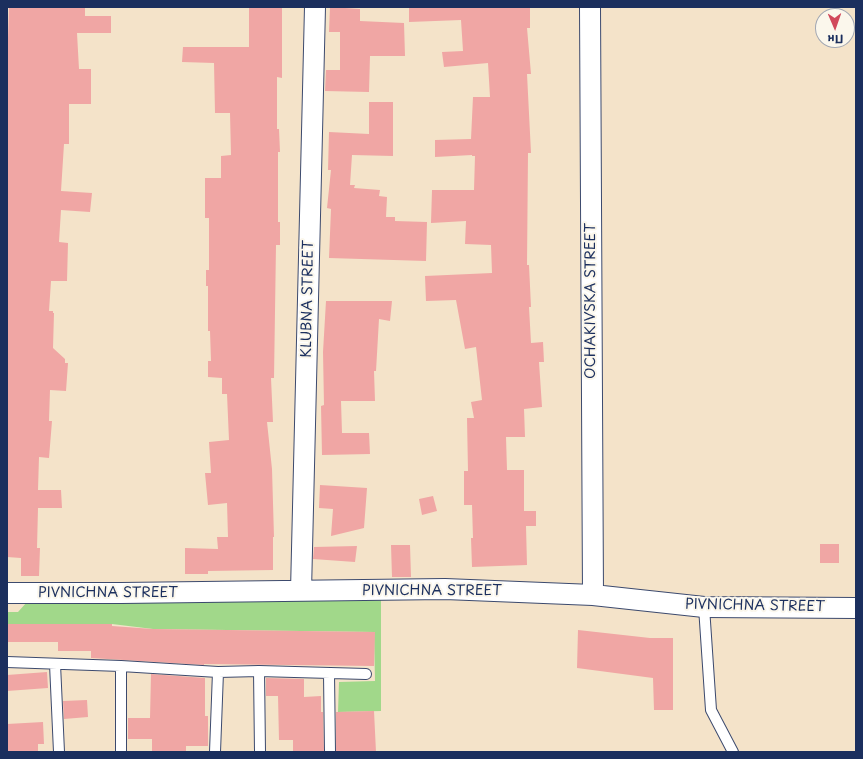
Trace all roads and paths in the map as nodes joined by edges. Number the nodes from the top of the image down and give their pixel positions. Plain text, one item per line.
1 (315, 7) edge
2 (590, 7) edge
3 (301, 591) junction
4 (7, 593) edge
5 (593, 595) junction
6 (704, 607) junction
7 (856, 608) edge
8 (7, 662) edge
9 (55, 664) junction
10 (121, 666) junction
11 (259, 671) junction
12 (218, 672) junction
13 (329, 674) junction
14 (366, 674) dead end
15 (59, 752) edge
16 (121, 752) edge
17 (215, 752) edge
18 (260, 752) edge
19 (330, 752) edge
20 (733, 752) edge

1 - 3 street, KLUBNA STREET
2 - 5 street, OCHAKIVSKA STREET
3 - 4 street, PIVNICHNA STREET
3 - 5 street, PIVNICHNA STREET
5 - 6 street, PIVNICHNA STREET
6 - 7 street, PIVNICHNA STREET
6 - 20 lane
8 - 9 lane
9 - 10 lane
9 - 15 lane
10 - 12 lane
10 - 16 lane
11 - 12 lane
11 - 13 lane
11 - 18 lane
12 - 17 lane
13 - 14 lane
13 - 19 lane

